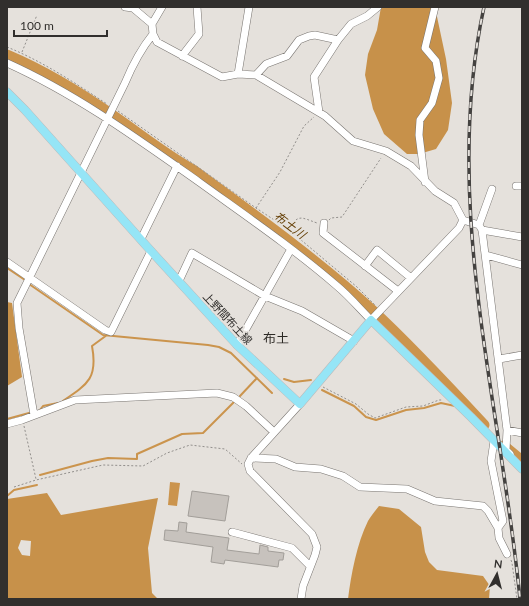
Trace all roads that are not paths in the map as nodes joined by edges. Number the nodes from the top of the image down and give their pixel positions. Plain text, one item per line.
1 (125, 7) edge
2 (162, 7) edge
3 (197, 7) edge
4 (249, 7) edge
5 (369, 7) edge
6 (378, 7) edge
7 (435, 7) edge
8 (367, 16) junction
9 (152, 24) junction
10 (153, 34) junction
11 (338, 40) junction
12 (182, 56) junction
13 (7, 63) edge
14 (238, 74) junction
15 (256, 74) junction
16 (7, 92) edge
17 (319, 112) junction
18 (107, 119) junction
19 (177, 166) junction
20 (81, 173) junction
21 (425, 182) junction
22 (492, 189) dead end
23 (463, 220) junction
24 (324, 223) road end
25 (481, 227) junction
26 (522, 237) edge
27 (141, 239) junction
28 (291, 249) junction
29 (151, 251) junction
30 (486, 255) junction
31 (7, 262) edge
32 (522, 265) edge
33 (365, 266) junction
34 (30, 278) junction
35 (411, 278) junction
36 (179, 281) junction
37 (398, 291) junction
38 (265, 296) junction
39 (373, 319) junction
40 (354, 341) junction
41 (237, 345) junction
42 (522, 355) edge
43 (499, 359) junction
44 (300, 404) junction
45 (34, 415) junction
46 (7, 424) edge
47 (507, 430) junction
48 (274, 432) junction
49 (522, 433) edge
50 (494, 441) junction
51 (250, 461) junction
52 (522, 468) edge
53 (498, 528) junction
54 (232, 532) dead end
55 (507, 554) road end
56 (310, 566) junction
57 (301, 599) edge

1 - 9 street
2 - 9 street
3 - 12 street
4 - 14 street
5 - 8 street
6 - 8 street
7 - 21 street
8 - 11 street
9 - 10 street
10 - 12 street
10 - 18 street
11 - 15 street
11 - 17 street
12 - 14 street
13 - 18 street
14 - 15 street
15 - 17 street
16 - 20 main road, 上野間布土線
17 - 21 street
18 - 19 street
18 - 20 street
19 - 27 street
19 - 28 street
20 - 27 main road, 上野間布土線
20 - 34 street
21 - 23 street
22 - 25 street
23 - 25 street
23 - 35 street
24 - 33 street
25 - 26 street
25 - 30 street
27 - 29 main road, 上野間布土線
28 - 38 street
28 - 39 street
29 - 34 street
29 - 36 main road, 上野間布土線
30 - 32 street
30 - 43 street
31 - 34 street
33 - 35 street
33 - 37 street
34 - 45 street
35 - 37 street
36 - 38 street
36 - 41 main road, 上野間布土線
37 - 39 street
38 - 40 street
38 - 41 street
39 - 40 main road
39 - 50 main road
40 - 44 main road
41 - 44 main road, 上野間布土線
42 - 43 street
43 - 47 street
44 - 48 street
45 - 46 street
45 - 48 street
47 - 49 street
47 - 52 street
48 - 51 street
50 - 52 main road
50 - 53 street
51 - 53 street
51 - 56 street
53 - 55 street
54 - 56 street
56 - 57 street

